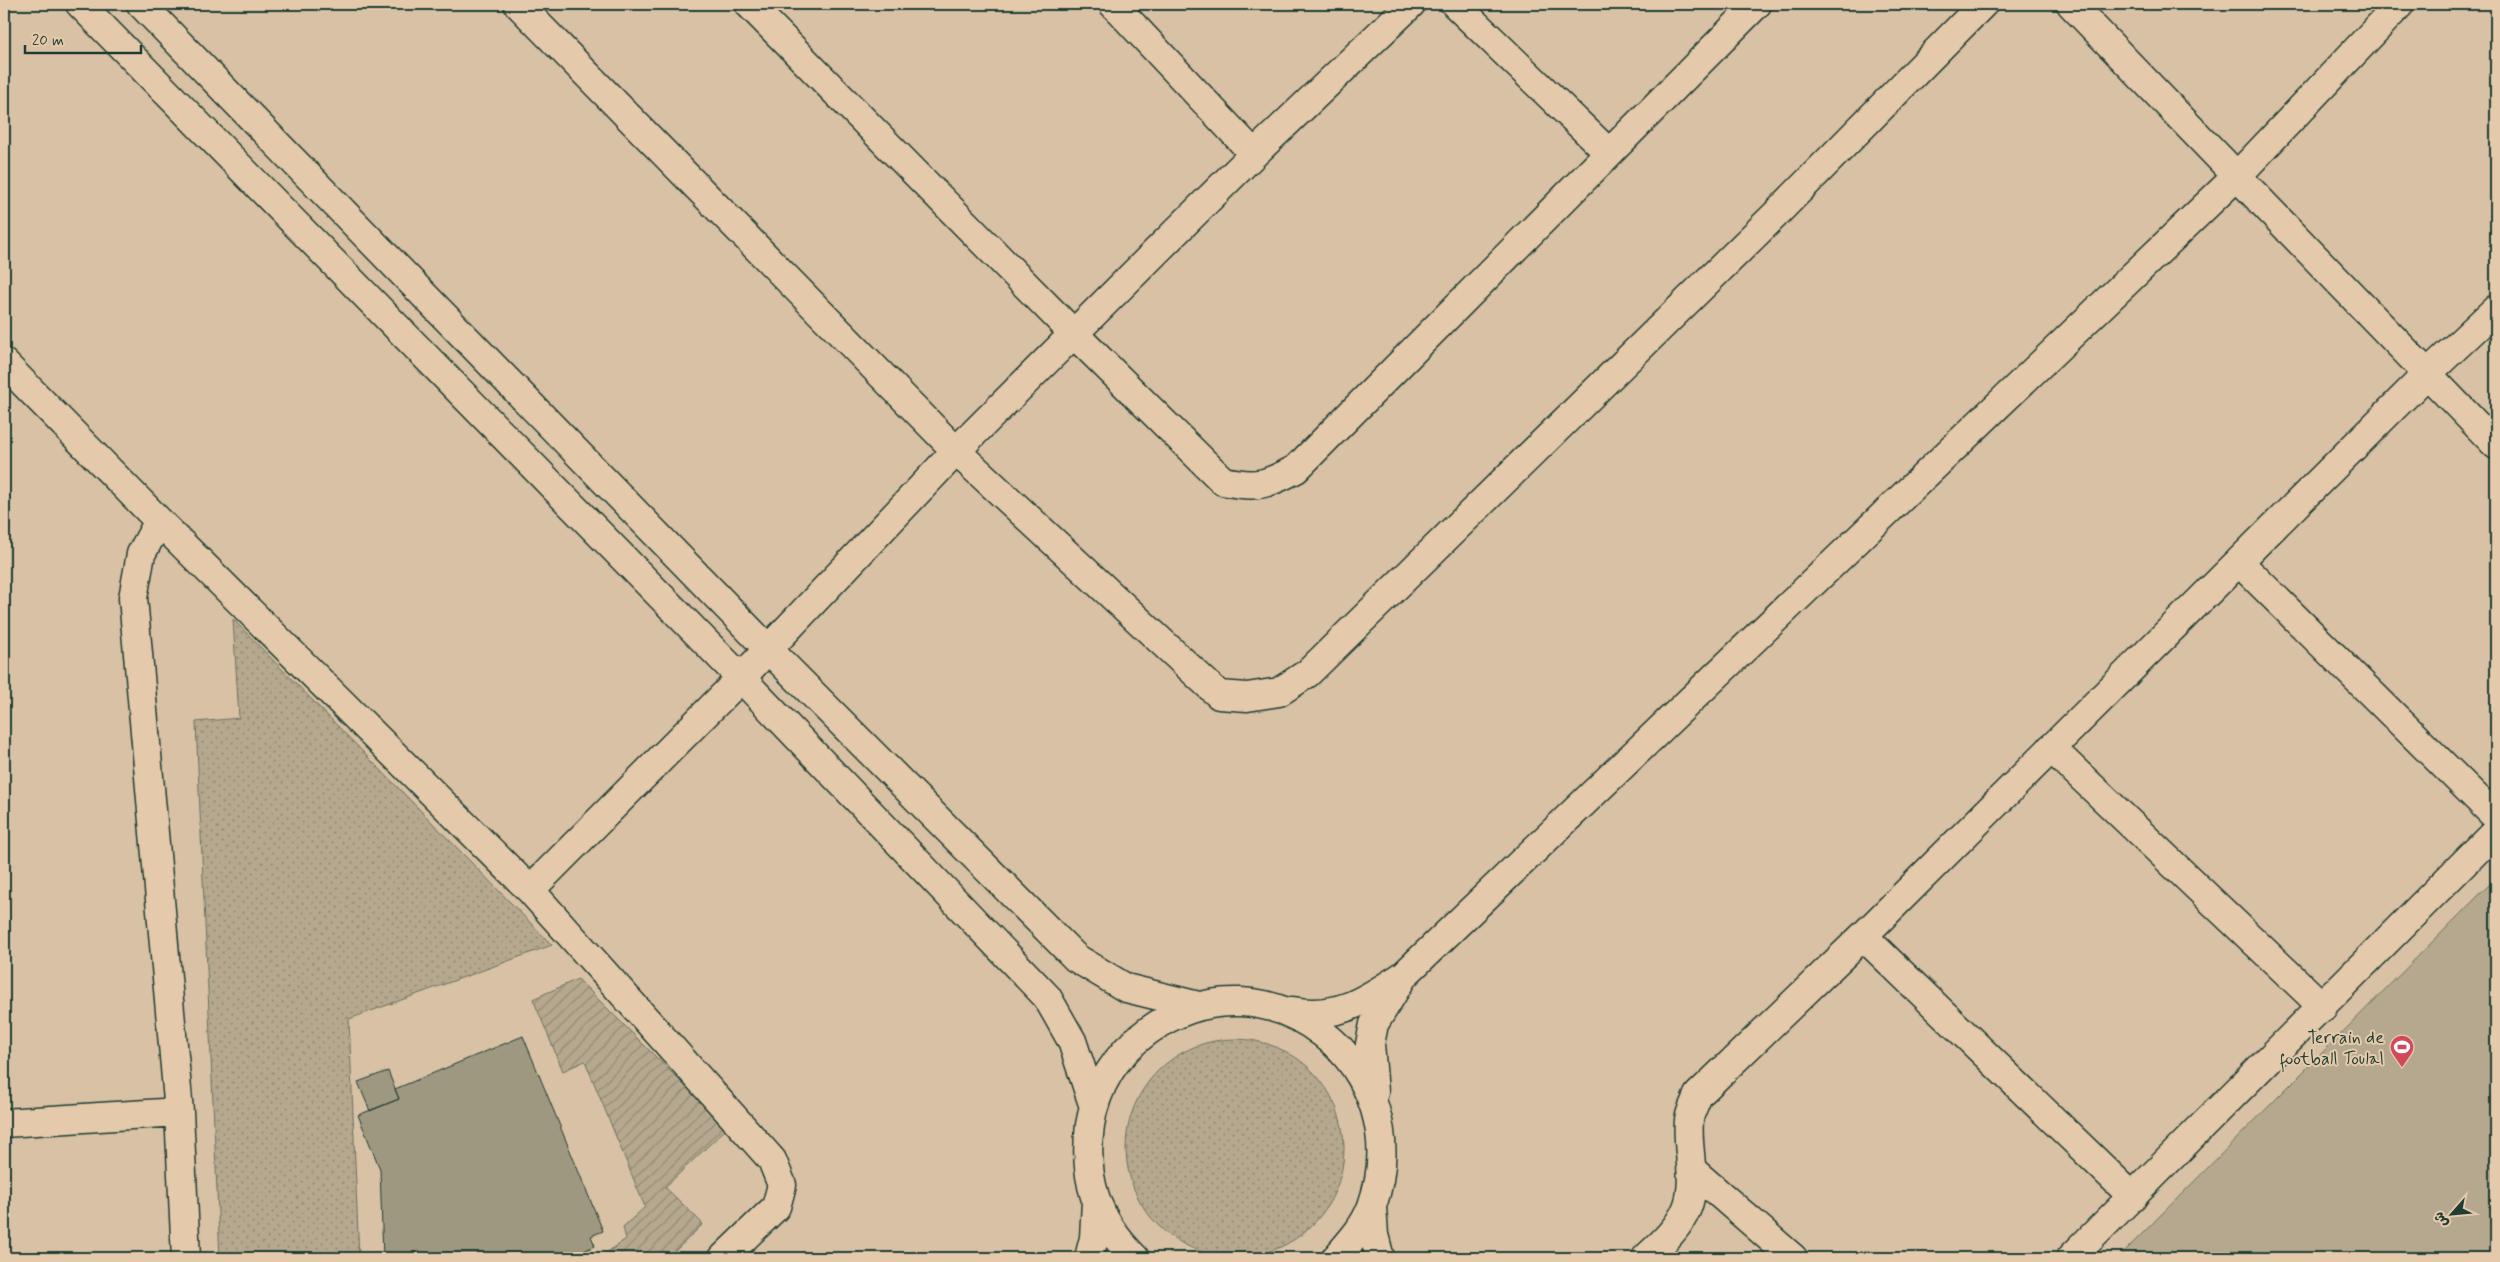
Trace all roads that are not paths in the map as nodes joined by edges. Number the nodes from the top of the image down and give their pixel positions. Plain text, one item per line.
1 (80, 4) edge
2 (141, 4) edge
3 (518, 4) edge
4 (749, 4) edge
5 (1113, 4) edge
6 (1411, 4) edge
7 (1455, 4) edge
8 (1757, 4) edge
9 (1984, 4) edge
10 (2071, 4) edge
11 (2400, 4) edge
12 (1609, 153) junction
13 (1254, 154) junction
14 (2236, 176) junction
15 (2496, 309) edge
16 (1073, 333) junction
17 (4, 363) edge
18 (2427, 374) junction
19 (2496, 445) edge
20 (956, 451) junction
21 (160, 521) junction
22 (2239, 562) junction
23 (769, 650) junction
24 (741, 678) junction
25 (2051, 748) junction
26 (2496, 817) edge
27 (2496, 831) edge
28 (530, 890) junction
29 (1863, 936) junction
30 (1404, 975) junction
31 (1199, 1006) junction
32 (2323, 1007) junction
33 (1277, 1008) junction
34 (1093, 1104) junction
35 (1376, 1108) junction
36 (179, 1112) junction
37 (4, 1123) edge
38 (1692, 1170) junction
39 (2133, 1198) junction
40 (1096, 1202) junction
41 (1372, 1207) junction
42 (186, 1258) edge
43 (723, 1258) edge
44 (1089, 1258) edge
45 (1135, 1258) edge
46 (1336, 1258) edge
47 (1380, 1258) edge
48 (1646, 1258) edge
49 (1793, 1258) edge
50 (2071, 1258) edge

1 - 24 street
2 - 23 street
3 - 20 street
4 - 16 street
5 - 13 street
6 - 13 street
7 - 12 street
8 - 12 street
9 - 20 street
10 - 14 street
11 - 14 street
12 - 16 street
13 - 16 street
14 - 18 street
14 - 30 street
15 - 18 street
16 - 20 street
17 - 21 street
18 - 19 street
18 - 22 street
20 - 23 street
21 - 28 street
21 - 36 street
22 - 25 street
22 - 26 street
23 - 24 street
23 - 31 street
24 - 28 street
24 - 34 street
25 - 29 street
25 - 32 street
27 - 32 street
28 - 43 street
29 - 38 street
29 - 39 street
30 - 33 street
30 - 35 street
31 - 33 street
31 - 34 street
32 - 39 street
33 - 35 street
34 - 40 street
35 - 41 street
36 - 37 street
36 - 42 street
38 - 48 street
38 - 49 street
39 - 50 street
40 - 44 street
40 - 45 street
41 - 46 street
41 - 47 street

